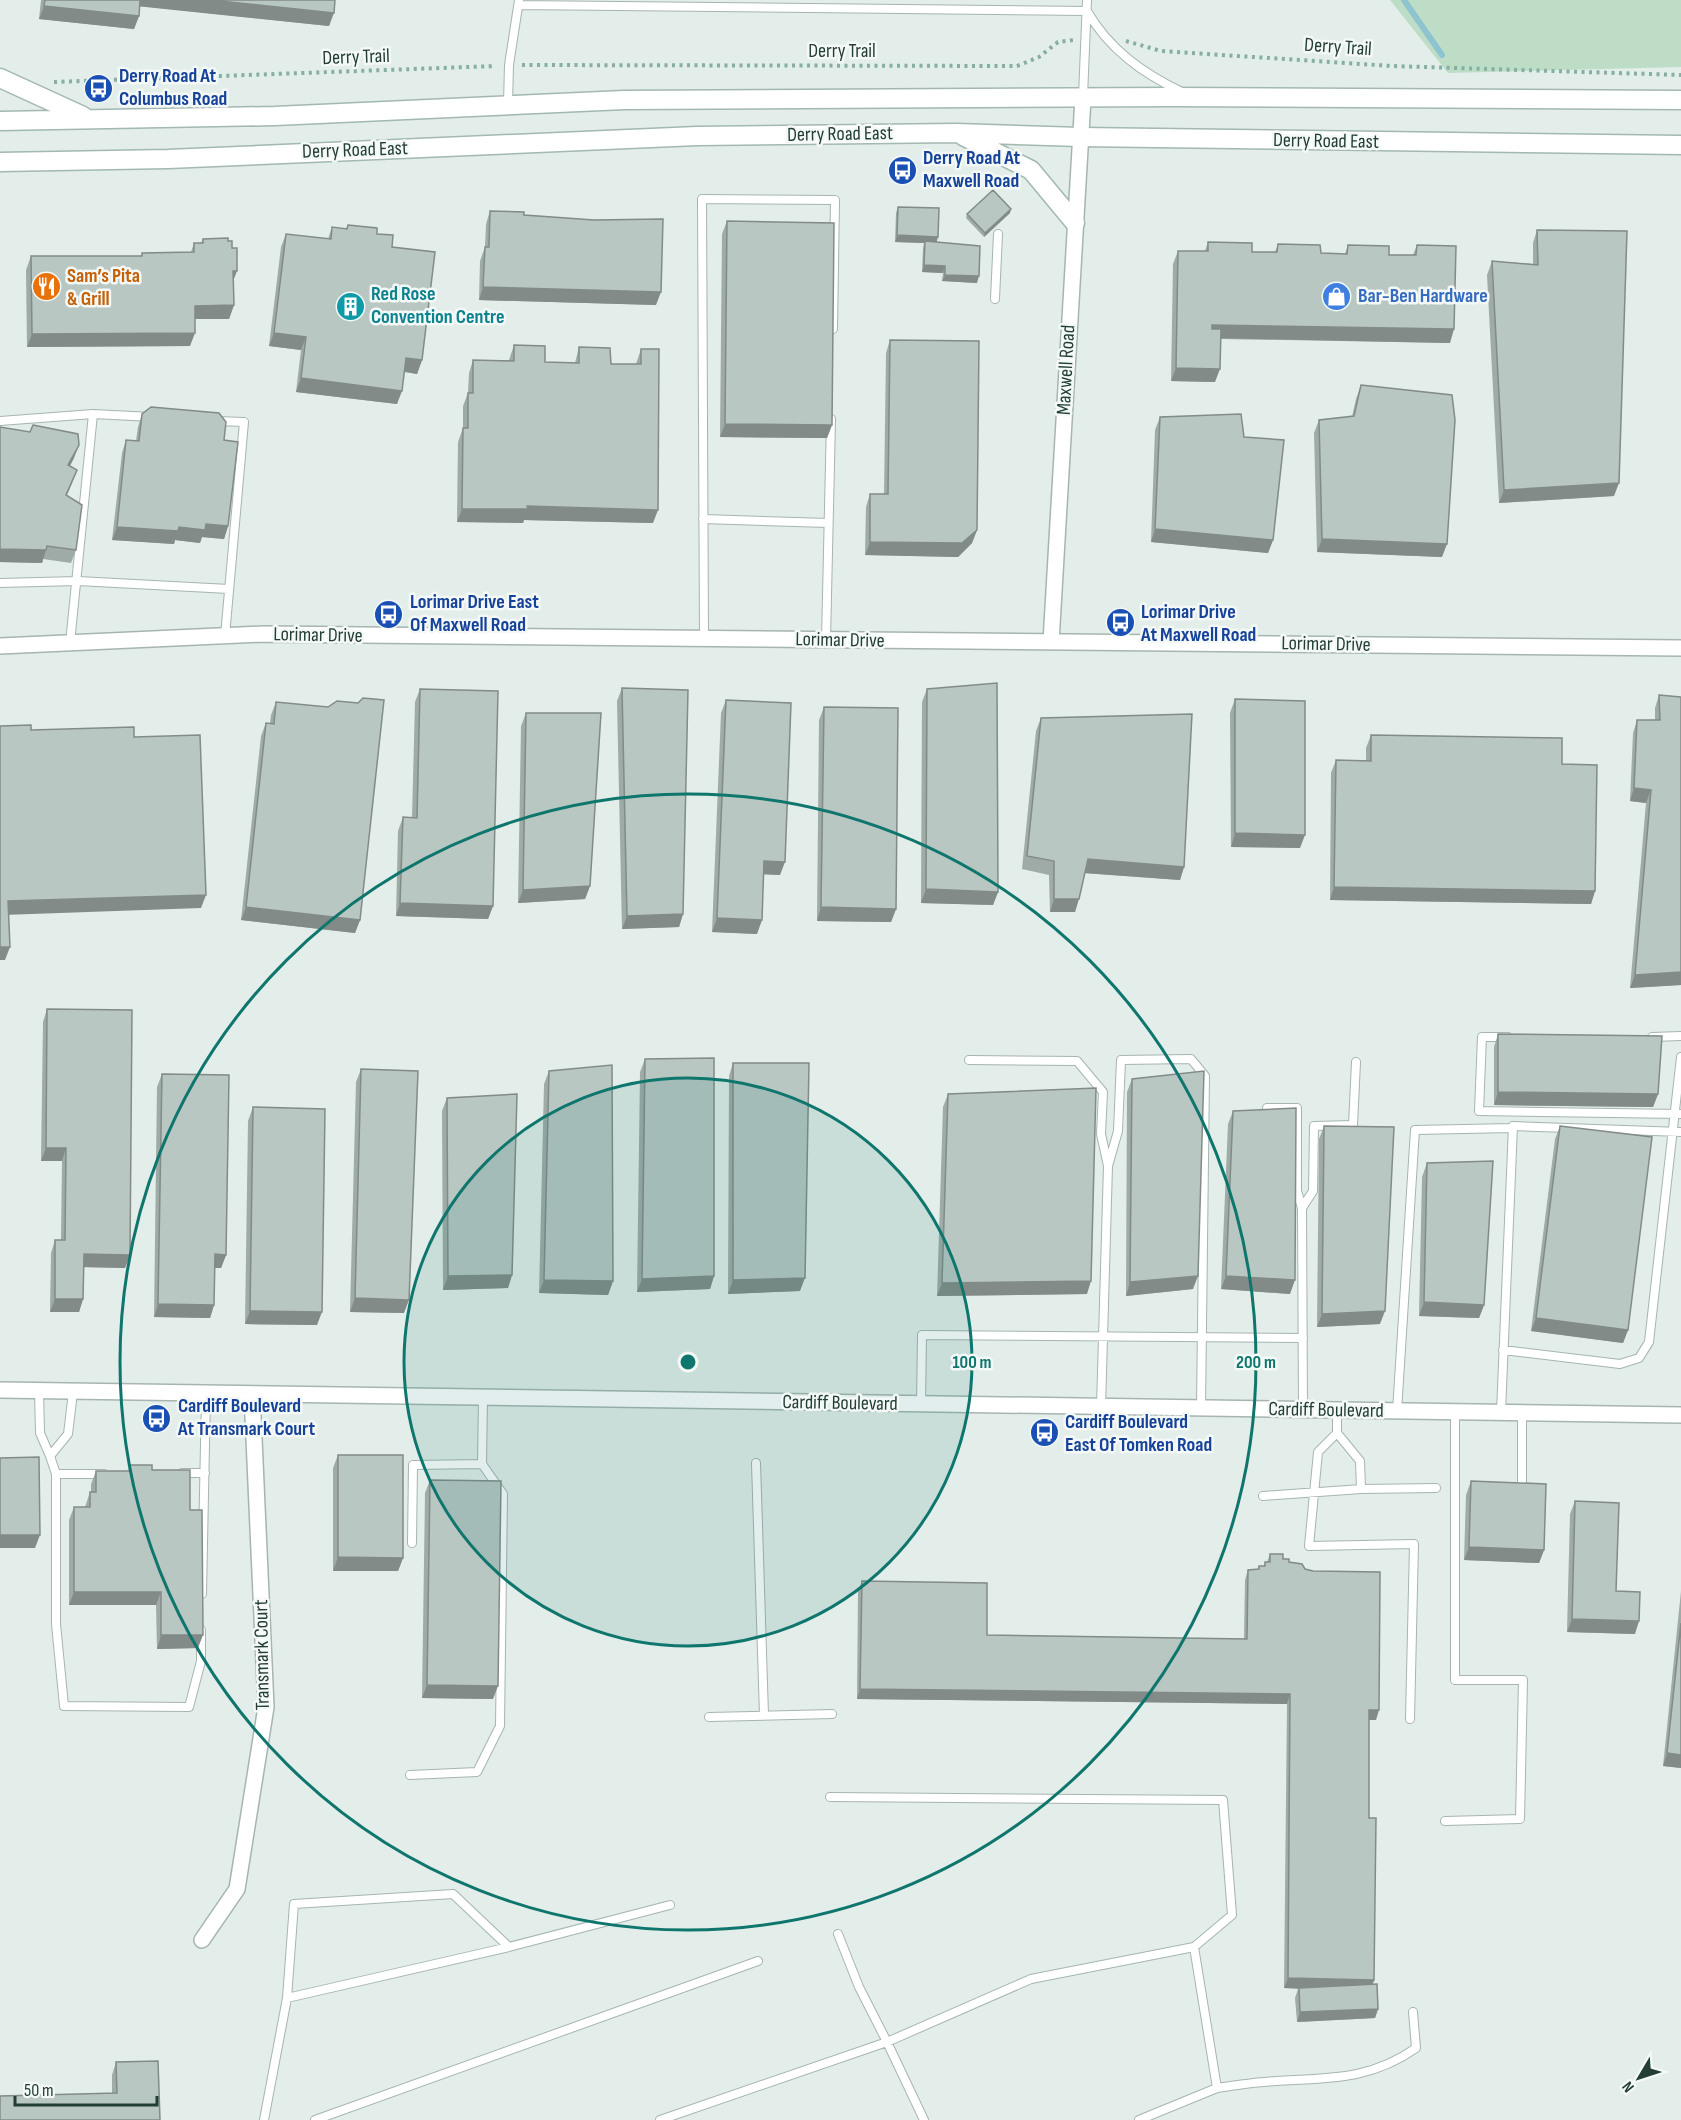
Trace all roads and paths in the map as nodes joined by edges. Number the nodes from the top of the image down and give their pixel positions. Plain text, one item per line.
1 (1087, 0) edge
2 (519, 3) edge
3 (1087, 11) junction
4 (1084, 39) junction
5 (1106, 40) junction
6 (509, 65) junction
7 (1681, 75) edge
8 (0, 78) edge
9 (46, 83) dead end
10 (1192, 97) junction
11 (1083, 98) junction
12 (1681, 100) edge
13 (508, 106) junction
14 (90, 119) junction
15 (0, 121) edge
16 (956, 133) junction
17 (1080, 138) junction
18 (1681, 145) edge
19 (0, 162) edge
20 (1075, 223) junction
21 (998, 234) dead end
22 (995, 299) dead end
23 (832, 344) edge
24 (93, 414) junction
25 (831, 415) edge
26 (162, 418) edge
27 (0, 420) edge
28 (209, 420) edge
29 (703, 519) junction
30 (828, 523) junction
31 (78, 581) junction
32 (0, 583) edge
33 (229, 589) junction
34 (225, 636) junction
35 (704, 638) junction
36 (826, 640) junction
37 (1051, 642) junction
38 (70, 643) junction
39 (0, 646) edge
40 (1681, 648) edge
41 (1646, 1036) edge
42 (1681, 1036) edge
43 (1518, 1037) edge
44 (1681, 1057) edge
45 (969, 1060) dead end
46 (1356, 1062) dead end
47 (1267, 1108) edge
48 (1678, 1114) edge
49 (1512, 1128) junction
50 (1677, 1132) edge
51 (1108, 1166) junction
52 (1302, 1208) junction
53 (1103, 1338) junction
54 (1202, 1338) junction
55 (1303, 1338) junction
56 (1503, 1350) junction
57 (0, 1390) edge
58 (39, 1391) junction
59 (74, 1392) junction
60 (206, 1394) junction
61 (252, 1394) junction
62 (483, 1397) junction
63 (921, 1404) junction
64 (1101, 1407) junction
65 (1201, 1408) junction
66 (1303, 1410) junction
67 (1337, 1410) junction
68 (1397, 1411) junction
69 (1455, 1412) junction
70 (1501, 1412) junction
71 (1522, 1413) junction
72 (1681, 1415) edge
73 (1337, 1433) junction
74 (50, 1456) junction
75 (756, 1463) dead end
76 (482, 1464) junction
77 (170, 1473) edge
78 (205, 1473) junction
79 (56, 1474) junction
80 (113, 1474) edge
81 (1436, 1488) dead end
82 (1361, 1489) junction
83 (1522, 1491) edge
84 (1315, 1492) junction
85 (1263, 1496) dead end
86 (412, 1543) dead end
87 (202, 1602) edge
88 (202, 1626) edge
89 (764, 1714) junction
90 (832, 1714) dead end
91 (709, 1717) dead end
92 (1410, 1719) dead end
93 (410, 1775) dead end
94 (830, 1797) dead end
95 (1445, 1821) dead end
96 (670, 1905) dead end
97 (838, 1934) dead end
98 (202, 1940) dead end
99 (508, 1947) junction
100 (1194, 1947) junction
101 (758, 1961) dead end
102 (287, 1998) junction
103 (1413, 2012) dead end
104 (887, 2042) junction
105 (1217, 2088) junction
106 (264, 2120) edge
107 (315, 2120) edge
108 (660, 2120) edge
109 (924, 2120) edge
110 (1139, 2120) edge

1 - 3 lane
2 - 3 lane
2 - 6 lane
3 - 4 lane
3 - 5 lane
4 - 6 path, Derry Trail
4 - 11 lane
5 - 7 path, Derry Trail
5 - 10 lane
6 - 9 path, Derry Trail
6 - 13 lane
8 - 14 main road
10 - 11 main road, Derry Road East
10 - 12 main road, Derry Road East
11 - 13 main road, Derry Road East
11 - 17 street, Maxwell Road
13 - 14 main road, Derry Road East
14 - 15 main road, Derry Road East
16 - 17 main road, Derry Road East
16 - 19 main road, Derry Road East
16 - 20 main road
17 - 18 main road, Derry Road East
17 - 20 street, Maxwell Road
20 - 37 street, Maxwell Road
21 - 22 lane
23 - 29 lane
24 - 26 lane
24 - 27 lane
24 - 31 lane
25 - 30 lane
28 - 33 lane
29 - 30 lane
29 - 35 lane
30 - 36 lane
31 - 32 lane
31 - 33 lane
31 - 38 lane
33 - 34 lane
34 - 35 street, Lorimar Drive
34 - 38 street, Lorimar Drive
35 - 36 street, Lorimar Drive
36 - 37 street, Lorimar Drive
37 - 40 street, Lorimar Drive
38 - 39 street, Lorimar Drive
41 - 42 lane
43 - 48 lane
44 - 48 lane
45 - 51 lane
46 - 52 lane
47 - 52 lane
48 - 50 lane
49 - 50 lane
49 - 56 lane
49 - 68 lane
50 - 56 lane
51 - 53 lane
51 - 54 lane
52 - 55 lane
53 - 54 lane
53 - 63 lane
53 - 64 lane
54 - 55 lane
54 - 65 lane
55 - 66 lane
56 - 70 lane
57 - 58 street, Cardiff Boulevard
58 - 59 street, Cardiff Boulevard
58 - 74 lane
59 - 60 street, Cardiff Boulevard
59 - 74 lane
60 - 61 street, Cardiff Boulevard
60 - 78 lane
61 - 62 street, Cardiff Boulevard
61 - 98 street, Transmark Court
62 - 63 street, Cardiff Boulevard
62 - 76 lane
63 - 64 street, Cardiff Boulevard
64 - 65 street, Cardiff Boulevard
65 - 66 street, Cardiff Boulevard
66 - 67 street, Cardiff Boulevard
67 - 68 street, Cardiff Boulevard
67 - 73 lane
68 - 69 street, Cardiff Boulevard
69 - 70 street, Cardiff Boulevard
69 - 95 lane
70 - 71 street, Cardiff Boulevard
71 - 72 street, Cardiff Boulevard
71 - 83 lane
73 - 82 lane
73 - 84 lane
74 - 79 lane
75 - 89 lane
76 - 86 lane
76 - 93 lane
77 - 78 lane
78 - 87 lane
79 - 80 lane
79 - 88 lane
81 - 82 lane
82 - 84 lane
84 - 85 lane
84 - 92 lane
89 - 90 lane
89 - 91 lane
94 - 100 lane
96 - 99 lane
97 - 104 lane
99 - 102 lane
99 - 102 lane
100 - 104 lane
100 - 105 lane
101 - 107 lane
102 - 106 lane
103 - 105 lane
104 - 108 lane
104 - 109 lane
105 - 110 lane

